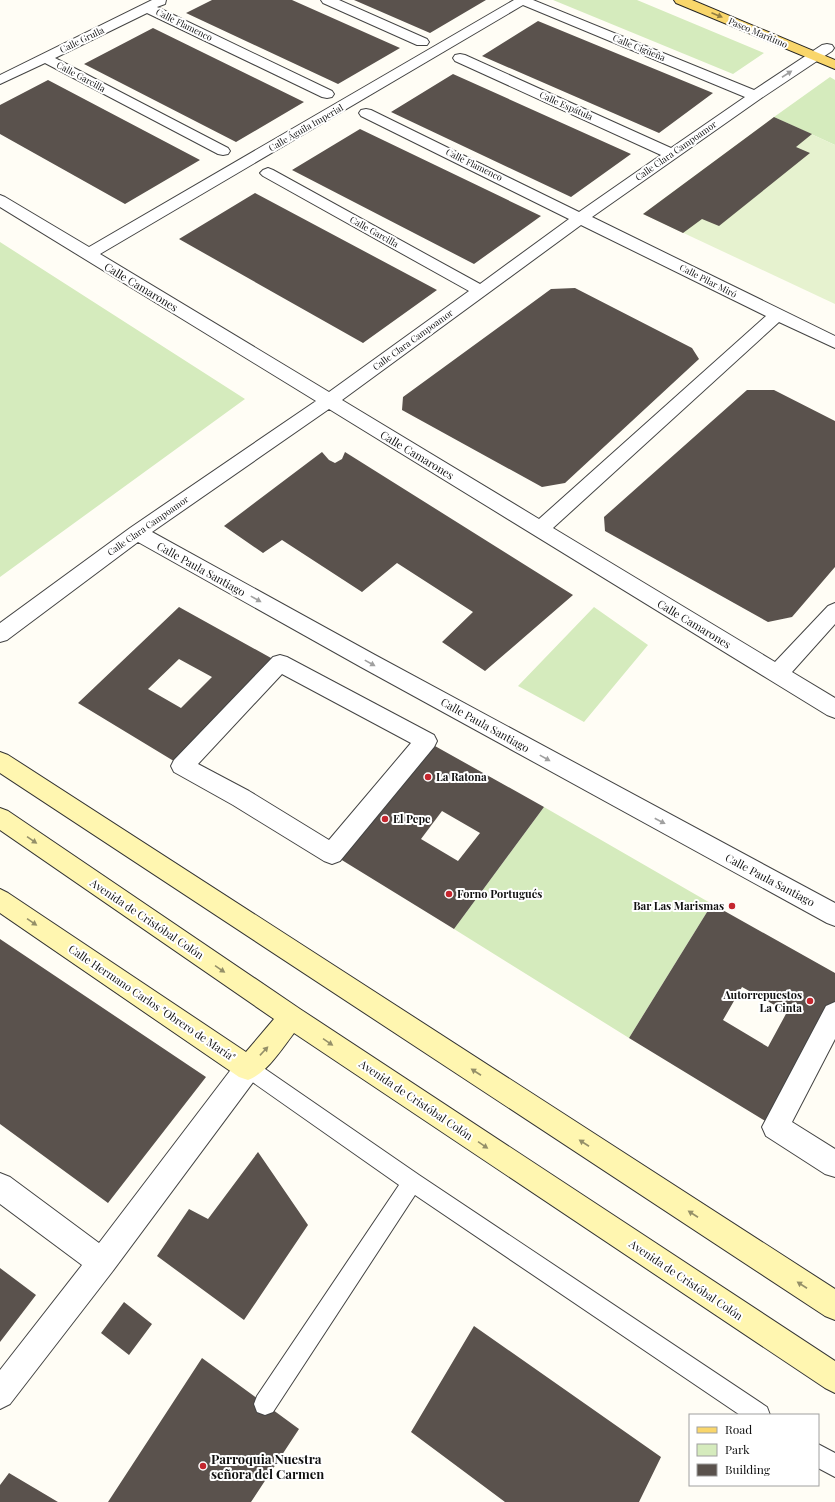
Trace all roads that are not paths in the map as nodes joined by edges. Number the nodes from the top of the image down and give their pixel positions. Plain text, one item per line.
1 (161, 0) edge
2 (328, 0) edge
3 (523, 0) edge
4 (681, 0) edge
5 (712, 0) edge
6 (148, 8) junction
7 (422, 42) dead end
8 (831, 50) edge
9 (815, 56) junction
10 (45, 58) junction
11 (460, 58) dead end
12 (835, 65) edge
13 (0, 80) edge
14 (328, 94) dead end
15 (755, 96) junction
16 (366, 113) dead end
17 (223, 151) dead end
18 (672, 154) junction
19 (268, 173) dead end
20 (0, 200) edge
21 (582, 217) junction
22 (88, 254) junction
23 (481, 291) junction
24 (777, 315) junction
25 (835, 343) edge
26 (328, 402) junction
27 (539, 530) junction
28 (137, 533) junction
29 (835, 611) edge
30 (0, 634) edge
31 (280, 663) joint
32 (778, 674) junction
33 (835, 709) edge
34 (0, 761) edge
35 (0, 818) edge
36 (0, 900) edge
37 (835, 915) edge
38 (835, 1014) edge
39 (291, 1017) junction
40 (248, 1068) junction
41 (835, 1164) edge
42 (412, 1182) junction
43 (0, 1187) edge
44 (102, 1262) junction
45 (835, 1306) edge
46 (835, 1378) edge
47 (0, 1394) edge
48 (264, 1404) dead end
49 (758, 1414) edge
50 (819, 1456) edge
51 (835, 1466) edge

1 - 6 street, Calle Grulla
2 - 7 street
3 - 15 street, Calle Cigüeña
3 - 22 street, Calle Águila Imperial
4 -> 9 main road, Paseo Marítimo
5 - 8 main road, Paseo Marítimo
6 - 10 street, Calle Grulla
6 - 14 street, Calle Flamenco
8 - 9 street, Calle Clara Campoamor
9 - 12 main road, Paseo Marítimo
15 -> 9 street, Calle Clara Campoamor
10 - 13 street, Calle Grulla
10 - 17 street, Calle Garcilla
11 - 18 street, Calle Espátula
15 - 18 street, Calle Clara Campoamor
16 - 21 street, Calle Flamenco
18 - 21 street, Calle Clara Campoamor
19 - 23 street, Calle Garcilla
20 - 22 street, Calle Camarones
21 - 23 street, Calle Clara Campoamor
21 - 24 street, Calle Pilar Miró
22 - 26 street, Calle Camarones
23 - 26 street, Calle Clara Campoamor
24 - 25 street, Calle Pilar Miró
24 - 27 street
26 - 27 street, Calle Camarones
26 - 28 street, Calle Clara Campoamor
27 - 32 street, Calle Camarones
28 - 30 street, Calle Clara Campoamor
28 -> 37 street, Calle Paula Santiago
29 - 32 street
31 - 31 street
32 - 33 street, Calle Camarones
45 -> 34 main road
35 -> 39 main road, Avenida de Cristóbal Colón
36 -> 40 main road, Calle Hermano Carlos "Obrero de María"
38 - 41 street
40 -> 39 main road, Calle Hermano Carlos "Obrero de María"
39 -> 46 main road, Avenida de Cristóbal Colón
40 - 42 lane
40 - 44 street
42 - 48 lane
42 - 49 lane
43 - 44 street
44 - 47 street
50 - 51 lane

